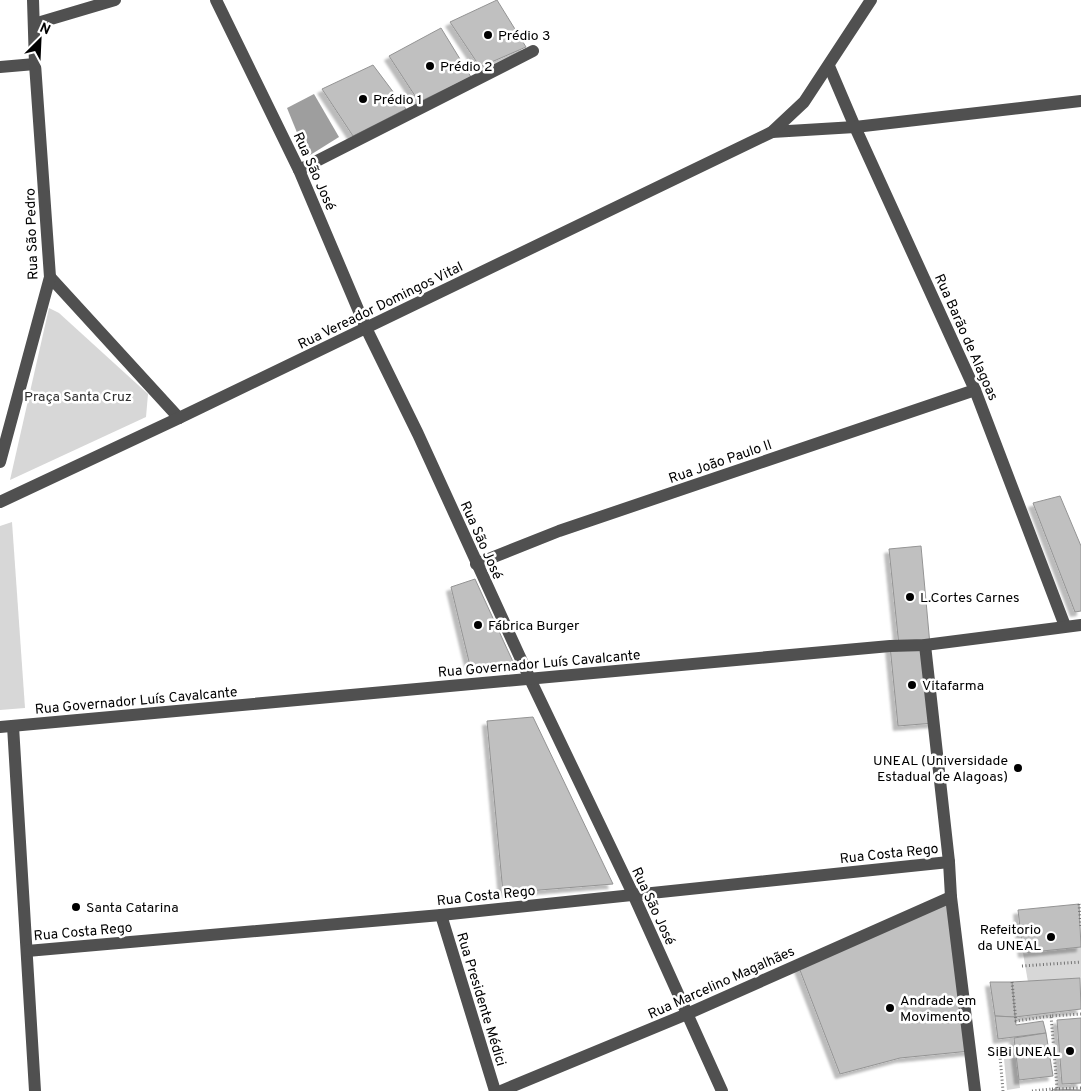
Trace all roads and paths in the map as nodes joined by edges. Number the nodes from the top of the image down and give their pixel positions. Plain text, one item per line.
1 (33, 0) edge
2 (115, 0) edge
3 (216, 0) edge
4 (871, 0) edge
5 (34, 24) junction
6 (533, 51) dead end
7 (36, 64) junction
8 (0, 66) edge
9 (829, 66) junction
10 (1081, 101) edge
11 (855, 127) junction
12 (772, 132) junction
13 (299, 170) junction
14 (50, 277) junction
15 (366, 328) junction
16 (975, 390) junction
17 (179, 418) junction
18 (0, 462) edge
19 (0, 502) edge
20 (476, 564) junction
21 (1081, 625) edge
22 (1065, 626) junction
23 (925, 646) junction
24 (530, 679) junction
25 (13, 726) junction
26 (0, 727) edge
27 (948, 862) junction
28 (633, 894) junction
29 (951, 897) junction
30 (1080, 906) edge
31 (441, 915) junction
32 (1081, 927) edge
33 (27, 951) junction
34 (1081, 962) edge
35 (1022, 966) dead end
36 (1012, 982) dead end
37 (687, 1014) junction
38 (1081, 1014) edge
39 (1051, 1016) junction
40 (1016, 1054) dead end
41 (1057, 1088) junction
42 (1081, 1088) edge
43 (1053, 1090) edge
44 (34, 1091) edge
45 (495, 1091) edge
46 (501, 1091) edge
47 (722, 1091) edge
48 (975, 1091) edge
49 (1003, 1091) edge
50 (1032, 1091) edge

1 - 5 street, Rua São Pedro
2 - 5 street
3 - 13 street, Rua São José
4 - 9 street
5 - 7 street, Rua São Pedro
6 - 13 street
7 - 8 street
7 - 14 street, Rua São Pedro
9 - 11 street, Rua Barão de Alagoas
9 - 12 street
10 - 11 street
11 - 12 street
11 - 16 street, Rua Barão de Alagoas
12 - 15 street, Rua Vereador Domingos Vital
13 - 15 street, Rua São José
14 - 17 street
14 - 18 street, Rua São Pedro
15 - 17 street, Rua Vereador Domingos Vital
15 - 20 street, Rua São José
16 - 20 street, Rua João Paulo II
16 - 22 street, Rua Barão de Alagoas
17 - 19 street, Rua Vereador Domingos Vital
20 - 24 street, Rua São José
21 - 22 street, Rua Governador Luís Cavalcante
22 - 23 street, Rua Governador Luís Cavalcante
23 - 24 street, Rua Governador Luís Cavalcante
23 - 27 street
24 - 25 street, Rua Governador Luís Cavalcante
24 - 28 street, Rua São José
25 - 26 street, Rua Governador Luís Cavalcante
25 - 33 street
27 - 28 street, Rua Costa Rego
27 - 29 street
28 - 31 street, Rua Costa Rego
28 - 37 street, Rua São José
29 - 37 street, Rua Marcelino Magalhães
29 - 48 street
30 - 32 path
31 - 33 street, Rua Costa Rego
31 - 45 street, Rua Presidente Médici
33 - 44 street
34 - 35 path
36 - 39 path
37 - 46 street, Rua Marcelino Magalhães
37 - 47 street, Rua São José
38 - 39 path
39 - 41 path
40 - 49 path
41 - 42 path
41 - 43 path
43 - 50 path

